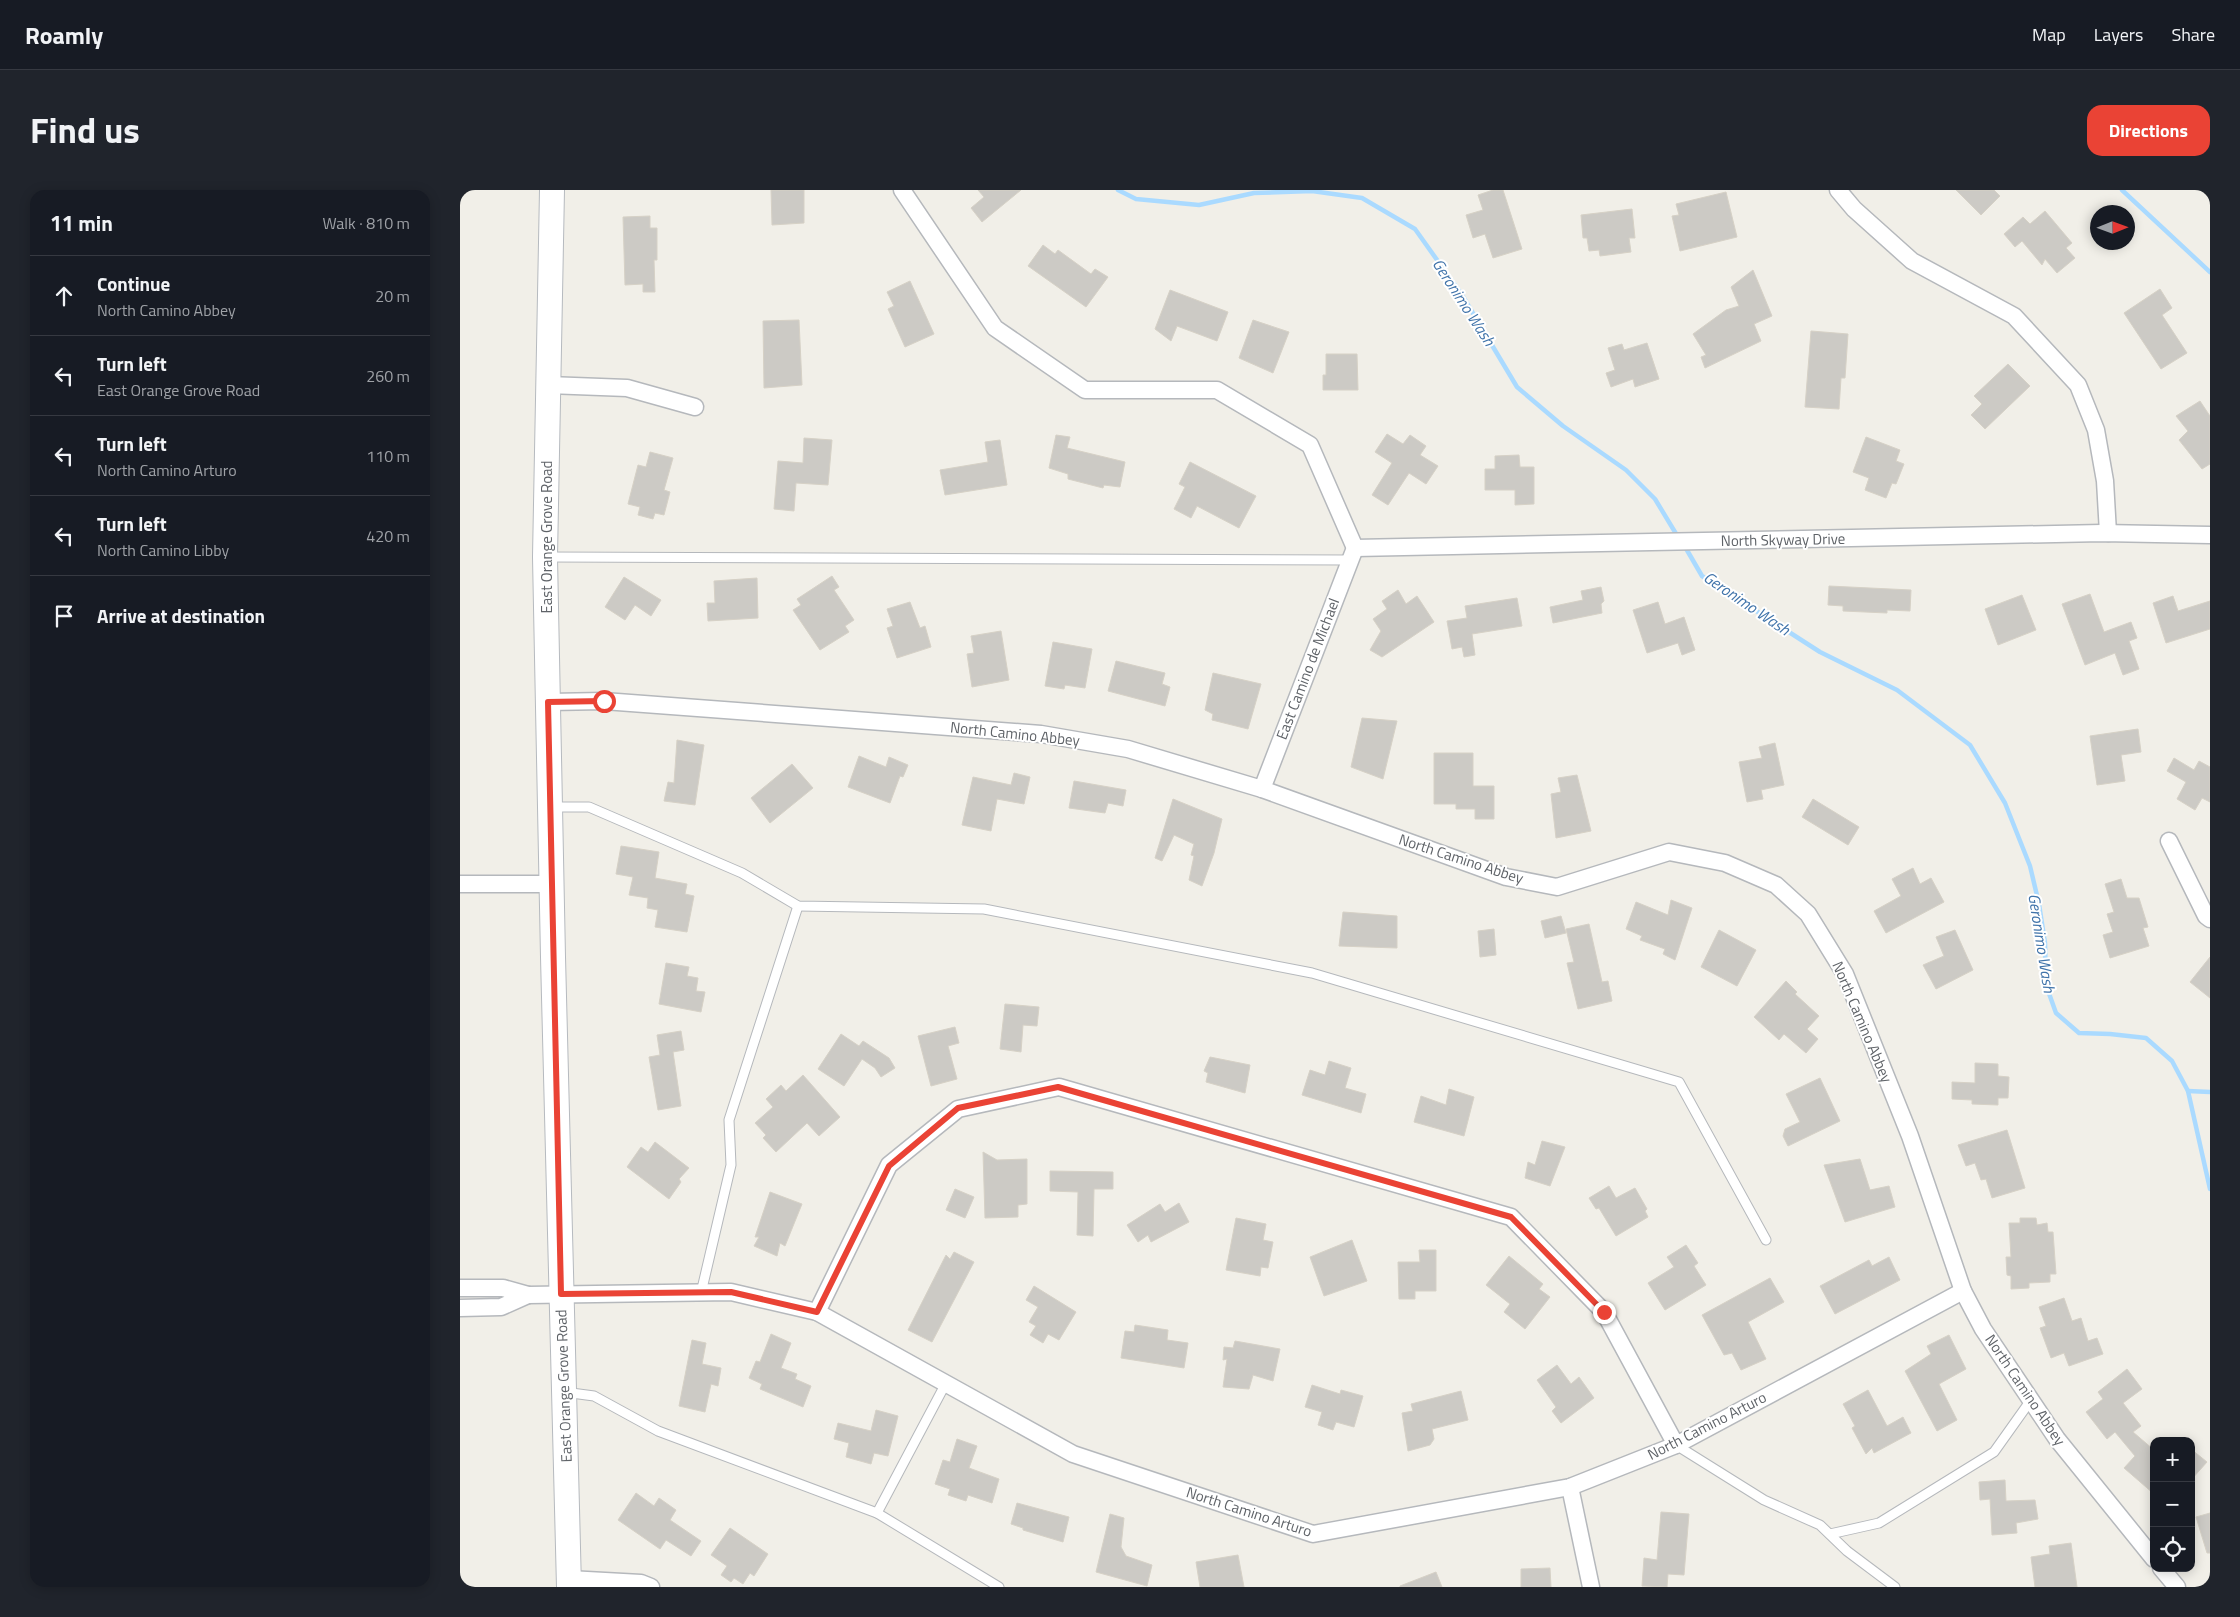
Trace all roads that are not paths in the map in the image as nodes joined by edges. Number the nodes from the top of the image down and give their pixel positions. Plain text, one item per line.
1 (552, 190) edge
2 (902, 190) edge
3 (1838, 190) edge
4 (548, 385) junction
5 (695, 407) dead end
6 (2108, 534) junction
7 (2210, 536) edge
8 (1353, 554) junction
9 (546, 557) junction
10 (548, 702) junction
11 (1262, 789) junction
12 (550, 808) junction
13 (2169, 841) dead end
14 (460, 884) edge
15 (552, 884) junction
16 (798, 906) junction
17 (2210, 919) edge
18 (1766, 1240) dead end
19 (460, 1288) edge
20 (1963, 1291) junction
21 (701, 1293) junction
22 (561, 1294) junction
23 (528, 1295) junction
24 (460, 1308) edge
25 (817, 1312) junction
26 (946, 1383) junction
27 (564, 1392) junction
28 (2031, 1400) junction
29 (1676, 1445) junction
30 (1570, 1487) junction
31 (877, 1513) junction
32 (1830, 1534) junction
33 (2150, 1554) edge
34 (2164, 1572) edge
35 (569, 1583) edge
36 (651, 1587) edge
37 (999, 1587) edge
38 (1591, 1587) edge
39 (1896, 1587) edge
40 (2177, 1587) edge

1 - 4 main road, East Orange Grove Road
2 - 8 street
3 - 6 street
4 - 5 street
4 - 9 main road, East Orange Grove Road
6 - 7 street, North Skyway Drive
6 - 8 street, North Skyway Drive
8 - 9 lane
8 - 11 street, East Camino de Michael
9 - 10 main road, East Orange Grove Road
10 - 11 street, North Camino Abbey
10 - 12 main road, East Orange Grove Road
11 - 20 street, North Camino Abbey
12 - 15 main road, East Orange Grove Road
12 - 16 lane
13 - 17 street
14 - 15 street
15 - 22 main road, East Orange Grove Road
16 - 18 lane
16 - 21 lane
19 - 23 street, North Camino Arturo
20 - 28 street, North Camino Abbey
20 - 29 street, North Camino Arturo
21 - 22 street, North Camino Arturo
21 - 25 street, North Camino Arturo
22 - 23 street, North Camino Arturo
22 - 27 main road, East Orange Grove Road
23 - 24 street, North Camino Arturo
25 - 26 street, North Camino Arturo
25 - 29 street
26 - 30 street, North Camino Arturo
26 - 31 lane
27 - 31 lane
27 - 35 main road, East Orange Grove Road
28 - 32 lane
28 - 33 street, North Camino Abbey
29 - 30 street, North Camino Arturo
29 - 32 lane
30 - 38 street
31 - 37 lane
32 - 39 lane
34 - 40 street
35 - 36 street

